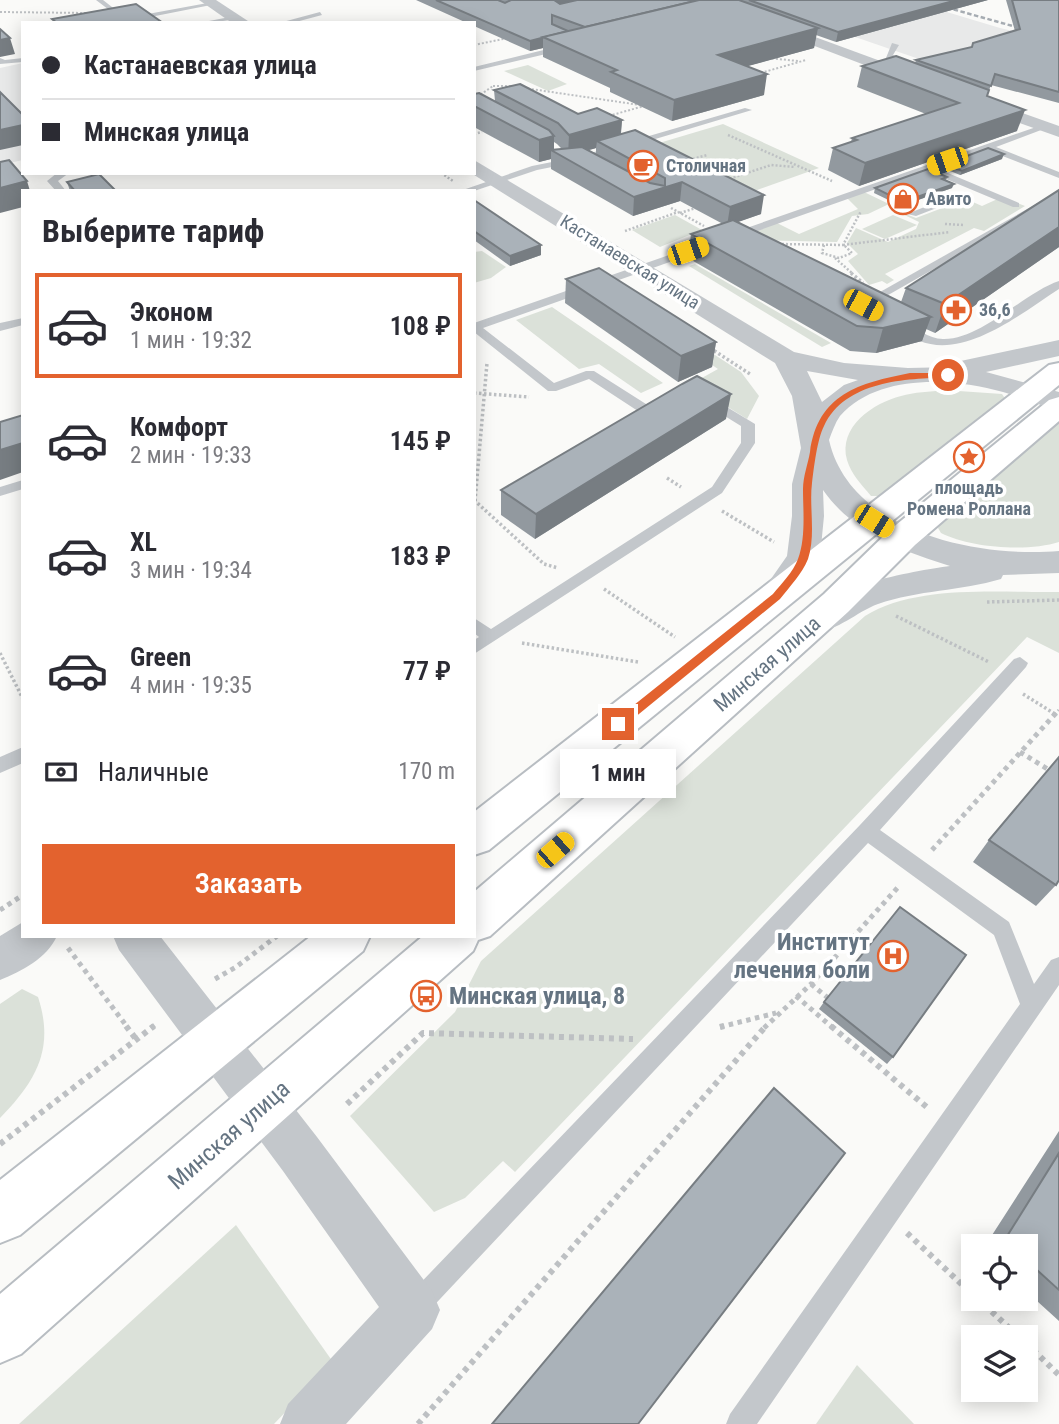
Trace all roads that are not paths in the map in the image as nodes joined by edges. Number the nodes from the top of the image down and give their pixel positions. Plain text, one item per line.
1 (99, 0) edge
2 (415, 0) edge
3 (209, 2) edge
4 (405, 2) dead end
5 (743, 4) edge
6 (703, 7) edge
7 (724, 8) junction
8 (320, 15) dead end
9 (239, 20) edge
10 (292, 21) edge
11 (572, 45) edge
12 (895, 45) dead end
13 (0, 60) edge
14 (21, 60) edge
15 (922, 63) edge
16 (910, 64) junction
17 (476, 69) edge
18 (889, 69) junction
19 (928, 84) edge
20 (967, 98) edge
21 (748, 110) edge
22 (1052, 129) edge
23 (987, 147) junction
24 (580, 158) junction
25 (476, 167) edge
26 (927, 168) junction
27 (599, 169) edge
28 (61, 175) edge
29 (1059, 175) edge
30 (498, 181) junction
31 (59, 189) edge
32 (472, 189) edge
33 (1059, 194) edge
34 (962, 195) dead end
35 (1016, 205) dead end
36 (912, 214) dead end
37 (728, 237) junction
38 (746, 245) edge
39 (639, 268) junction
40 (1059, 284) edge
41 (863, 305) edge
42 (891, 320) edge
43 (21, 322) edge
44 (0, 327) edge
45 (476, 327) edge
46 (476, 328) edge
47 (1059, 348) edge
48 (785, 358) junction
49 (1059, 371) edge
50 (918, 375) junction
51 (696, 392) edge
52 (1050, 400) edge
53 (652, 414) edge
54 (814, 445) junction
55 (21, 485) edge
56 (0, 492) edge
57 (889, 529) junction
58 (1051, 564) edge
59 (776, 596) junction
60 (816, 621) junction
61 (476, 626) edge
62 (491, 637) junction
63 (476, 647) edge
64 (1020, 663) dead end
65 (21, 755) edge
66 (0, 766) edge
67 (867, 831) junction
68 (476, 835) edge
69 (476, 919) edge
70 (135, 938) edge
71 (344, 938) edge
72 (455, 938) edge
73 (45, 943) edge
74 (0, 960) edge
75 (1059, 967) edge
76 (1032, 1007) junction
77 (214, 1042) junction
78 (263, 1106) junction
79 (0, 1215) edge
80 (412, 1310) junction
81 (0, 1333) edge
82 (308, 1424) edge
83 (740, 1424) edge

1 - 3 lane
2 - 4 lane
3 - 9 street
5 - 7 lane
6 - 7 street
7 - 18 street
8 - 10 lane
11 - 17 lane
12 - 16 lane
13 - 14 lane
15 - 16 lane
16 - 18 lane
18 - 19 street
20 - 22 street
21 - 24 lane
22 - 23 lane
23 - 26 lane
23 - 29 lane
24 - 27 lane
24 - 30 lane
25 - 30 street, Кастанаевская улица
26 - 35 lane
26 - 37 lane
28 - 31 lane
30 - 32 lane
30 - 39 street, Кастанаевская улица
33 - 41 lane
34 - 36 lane
37 - 38 lane
37 - 39 lane
39 - 45 lane
39 - 48 street, Кастанаевская улица
40 - 42 lane
43 - 44 lane
46 - 53 lane
47 - 50 street
48 - 50 street, Кастанаевская улица
48 - 54 street, Кастанаевская улица
49 - 52 main road, Минская улица
50 - 52 street, Кастанаевская улица
50 - 54 street, Кастанаевская улица
51 - 62 lane
52 - 57 main road, Минская улица
54 - 57 street, Кастанаевская улица
54 - 59 street
55 - 56 lane
57 - 58 street, Кастанаевская улица
57 - 59 main road, Минская улица
57 - 60 main road, Минская улица
58 - 60 street
59 - 68 main road, Минская улица
60 - 69 main road, Минская улица
61 - 62 lane
62 - 63 lane
64 - 67 lane
65 - 66 lane
67 - 76 lane
67 - 80 lane
70 - 77 street
71 - 77 main road
72 - 78 main road, Минская улица
73 - 74 street
75 - 76 lane
76 - 83 lane
77 - 78 street
77 - 79 main road
78 - 80 street
78 - 81 main road, Минская улица
80 - 82 street

